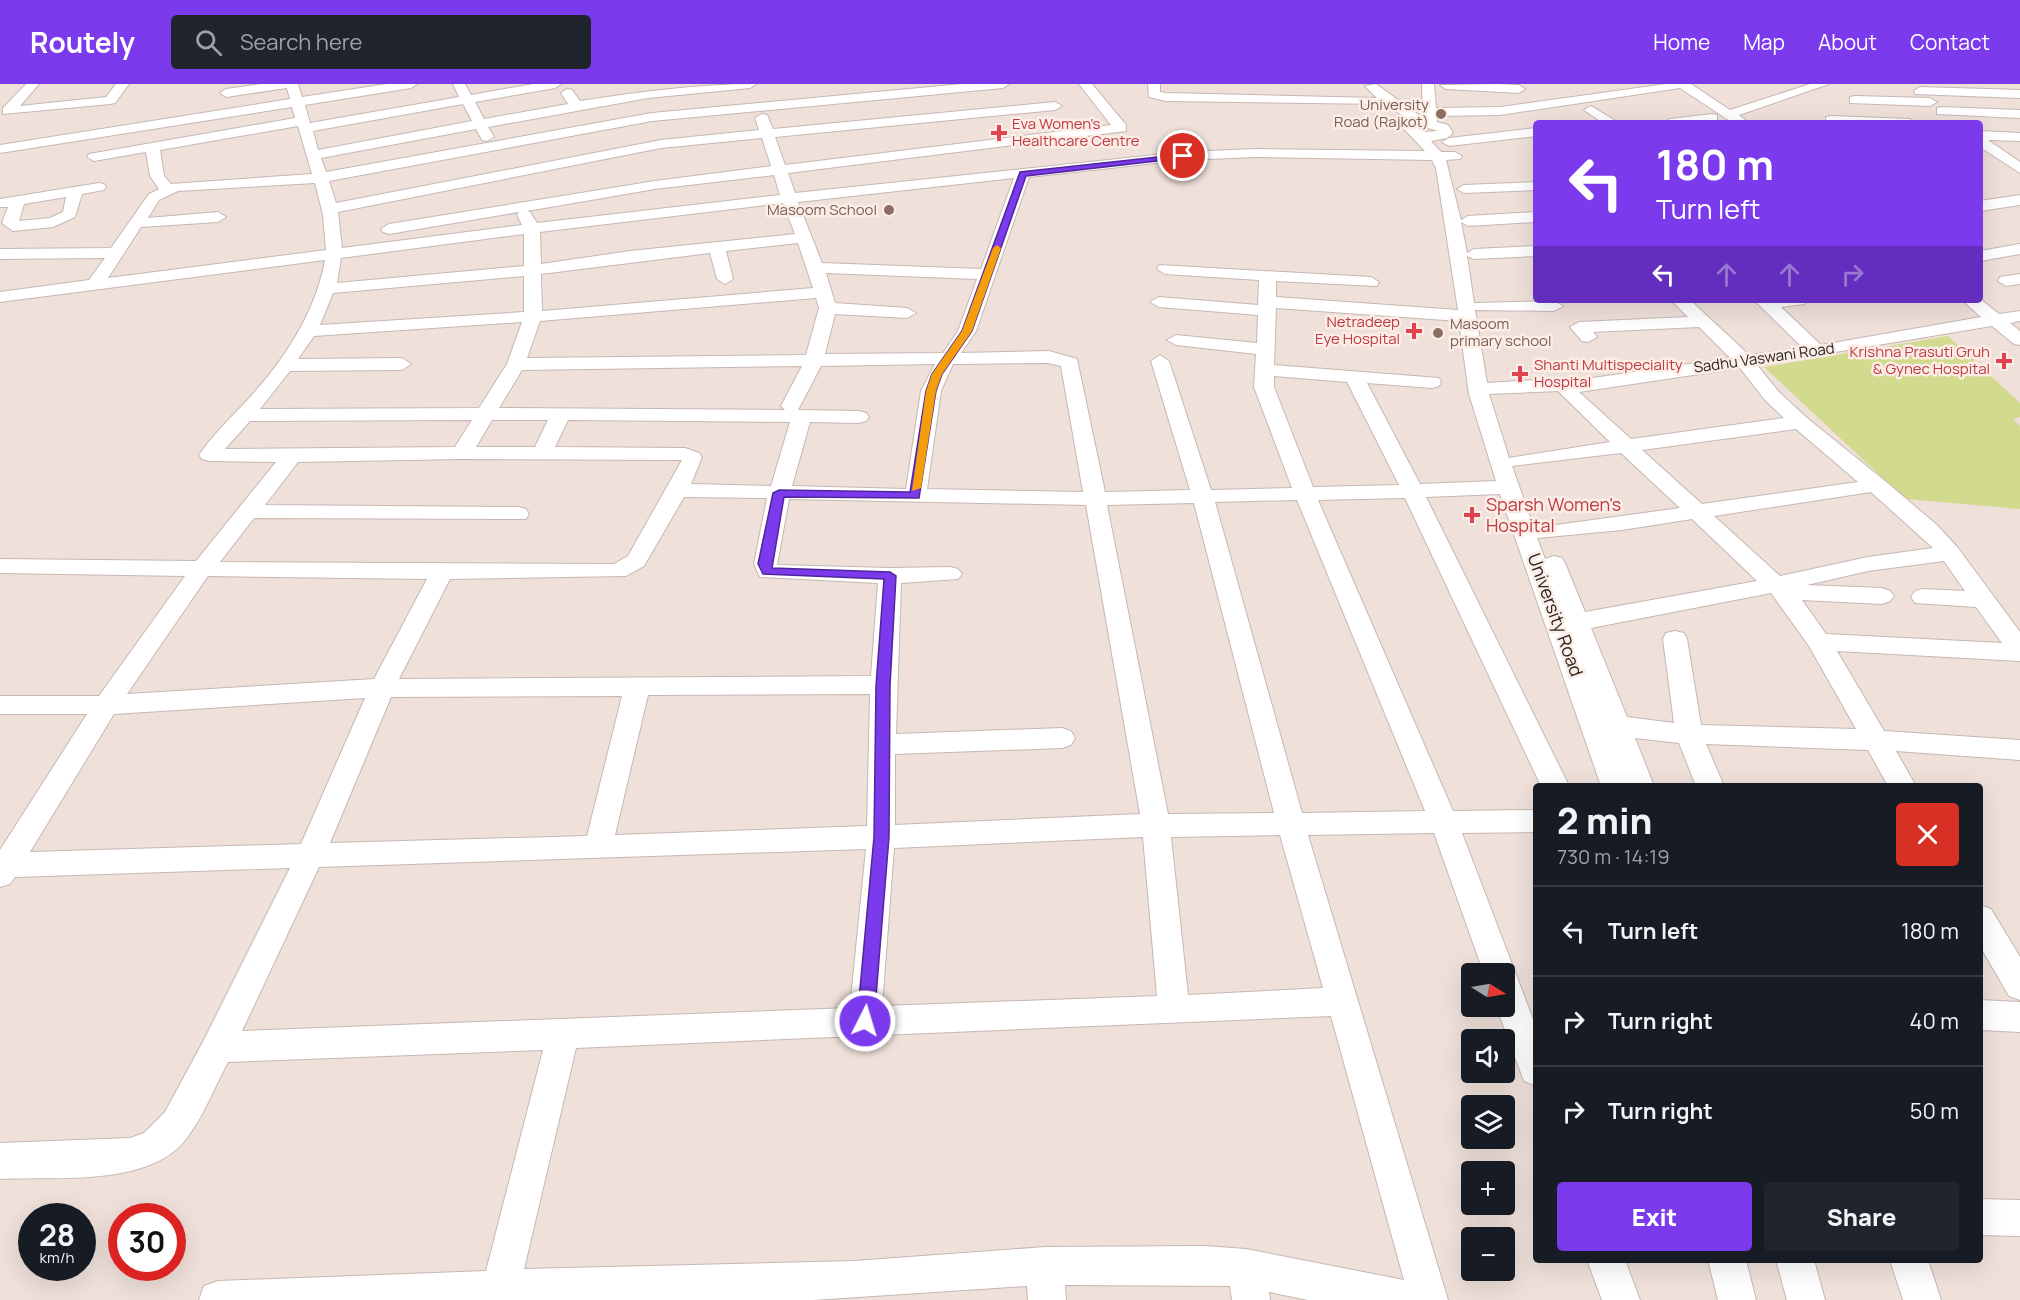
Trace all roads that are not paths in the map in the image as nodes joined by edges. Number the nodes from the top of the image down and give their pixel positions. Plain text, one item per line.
1 (33, 84) edge
2 (123, 84) edge
3 (289, 84) edge
4 (408, 84) edge
5 (459, 84) edge
6 (555, 84) edge
7 (561, 84) edge
8 (750, 84) edge
9 (849, 84) edge
10 (1003, 84) edge
11 (1085, 84) edge
12 (1154, 84) edge
13 (1287, 84) edge
14 (1369, 84) edge
15 (1428, 84) edge
16 (1446, 84) edge
17 (1562, 84) edge
18 (1682, 84) edge
19 (1822, 84) edge
20 (1969, 84) edge
21 (953, 86) edge
22 (1523, 87) edge
23 (1915, 87) edge
24 (648, 89) edge
25 (226, 93) dead end
26 (1981, 93) junction
27 (2020, 94) edge
28 (855, 98) junction
29 (1380, 98) junction
30 (466, 99) junction
31 (1292, 99) junction
32 (1855, 100) dead end
33 (1575, 101) junction
34 (1930, 102) junction
35 (296, 103) junction
36 (577, 106) junction
37 (758, 106) junction
38 (1055, 106) dead end
39 (1534, 107) junction
40 (1591, 110) dead end
41 (1942, 111) junction
42 (1451, 113) junction
43 (1730, 114) junction
44 (2020, 114) edge
45 (652, 117) junction
46 (1712, 118) dead end
47 (1607, 120) edge
48 (1695, 120) edge
49 (1738, 120) edge
50 (1954, 120) edge
51 (480, 122) junction
52 (304, 125) junction
53 (978, 130) junction
54 (767, 132) junction
55 (1434, 132) junction
56 (1533, 132) edge
57 (1983, 135) edge
58 (2020, 137) edge
59 (875, 140) junction
60 (661, 144) junction
61 (492, 146) junction
62 (152, 147) junction
63 (0, 149) edge
64 (1992, 153) edge
65 (313, 154) junction
66 (94, 157) dead end
67 (2020, 159) edge
68 (779, 169) junction
69 (2020, 169) edge
70 (1014, 175) junction
71 (320, 178) junction
72 (1533, 186) edge
73 (99, 187) dead end
74 (900, 187) junction
75 (166, 189) junction
76 (1464, 189) junction
77 (513, 190) junction
78 (75, 191) junction
79 (789, 199) junction
80 (2020, 200) edge
81 (17, 201) junction
82 (0, 203) edge
83 (1983, 206) edge
84 (328, 209) junction
85 (218, 217) dead end
86 (1533, 217) edge
87 (1468, 221) junction
88 (137, 223) junction
89 (532, 229) junction
90 (379, 231) dead end
91 (804, 238) junction
92 (337, 243) junction
93 (717, 247) junction
94 (2020, 249) edge
95 (1533, 251) edge
96 (0, 254) edge
97 (116, 254) junction
98 (1474, 254) junction
99 (1983, 255) edge
100 (816, 268) junction
101 (1165, 269) dead end
102 (533, 270) junction
103 (988, 274) junction
104 (1268, 275) junction
105 (725, 279) dead end
106 (1371, 282) dead end
107 (94, 286) junction
108 (326, 289) junction
109 (0, 297) edge
110 (826, 300) junction
111 (1159, 302) dead end
112 (1551, 303) edge
113 (1683, 303) edge
114 (1766, 303) edge
115 (1975, 303) edge
116 (1267, 306) junction
117 (1475, 311) junction
118 (907, 313) dead end
119 (533, 316) junction
120 (2020, 316) edge
121 (1996, 320) junction
122 (1703, 322) junction
123 (307, 331) junction
124 (2020, 340) edge
125 (1817, 351) junction
126 (1265, 359) junction
127 (1743, 360) junction
128 (813, 361) junction
129 (946, 361) junction
130 (402, 364) dead end
131 (516, 364) junction
132 (286, 365) junction
133 (1354, 377) junction
134 (1431, 382) dead end
135 (1573, 388) junction
136 (1487, 393) junction
137 (796, 410) junction
138 (487, 414) junction
139 (561, 414) junction
140 (243, 415) junction
141 (859, 417) dead end
142 (1800, 422) junction
143 (1625, 446) junction
144 (462, 453) junction
145 (542, 453) junction
146 (292, 456) junction
147 (1517, 461) junction
148 (1878, 485) junction
149 (1508, 488) junction
150 (677, 490) junction
151 (1413, 492) junction
152 (779, 493) junction
153 (915, 496) junction
154 (1306, 496) junction
155 (1202, 497) junction
156 (1094, 499) junction
157 (1694, 510) junction
158 (247, 511) junction
159 (518, 514) dead end
160 (1542, 532) junction
161 (1950, 553) junction
162 (0, 566) edge
163 (201, 570) junction
164 (442, 572) junction
165 (950, 574) dead end
166 (890, 576) junction
167 (1779, 589) junction
168 (1882, 596) dead end
169 (1923, 597) dead end
170 (1983, 599) junction
171 (1577, 622) junction
172 (1675, 639) dead end
173 (1819, 642) junction
174 (2020, 651) edge
175 (883, 686) junction
176 (637, 687) junction
177 (382, 688) junction
178 (0, 705) edge
179 (106, 705) junction
180 (1618, 726) junction
181 (1689, 734) junction
182 (1062, 738) dead end
183 (1875, 740) junction
184 (882, 745) junction
185 (2020, 750) edge
186 (1555, 783) edge
187 (1614, 783) edge
188 (1639, 783) edge
189 (1709, 783) edge
190 (1900, 783) edge
191 (1533, 821) edge
192 (1444, 822) junction
193 (1291, 824) junction
194 (1156, 825) junction
195 (881, 837) junction
196 (598, 848) junction
197 (310, 856) junction
198 (2, 868) edge
199 (1983, 923) edge
200 (1496, 963) edge
201 (2020, 986) edge
202 (1342, 1000) junction
203 (1174, 1010) junction
204 (1515, 1014) edge
205 (1983, 1015) edge
206 (2020, 1017) edge
207 (865, 1021) junction
208 (564, 1032) junction
209 (218, 1047) junction
210 (1533, 1062) edge
211 (0, 1161) edge
212 (1607, 1263) edge
213 (1728, 1263) edge
214 (1796, 1263) edge
215 (1910, 1263) edge
216 (1046, 1283) edge
217 (1248, 1284) edge
218 (498, 1295) edge
219 (1361, 1296) edge
220 (218, 1300) edge
221 (1418, 1300) edge
222 (1430, 1300) edge
223 (1621, 1300) edge
224 (1737, 1300) edge
225 (1806, 1300) edge
226 (1922, 1300) edge

1 - 2 street
3 - 25 street
3 - 35 street
4 - 35 street
5 - 30 street
6 - 30 street
7 - 36 street
8 - 24 street
9 - 28 street
10 - 21 street
11 - 53 street
12 - 31 street
13 - 31 street
14 - 29 street
15 - 55 street, University Road
16 - 22 street
16 - 42 street
17 - 33 street
18 - 33 street
18 - 43 street
19 - 43 street
20 - 26 street
21 - 28 street
21 - 53 street
22 - 39 street
23 - 26 street
23 - 34 street
24 - 36 street
24 - 45 street
26 - 27 street
28 - 37 street
28 - 59 street
29 - 31 street
29 - 55 street
29 - 55 street
30 - 51 street
30 - 52 street
32 - 34 street
33 - 39 street
34 - 41 street
35 - 52 street
35 - 63 street
36 - 51 street
37 - 45 street
37 - 54 street
38 - 53 street
39 - 42 street
40 - 47 street
41 - 44 street
41 - 50 street
42 - 55 street
42 - 55 street
43 - 49 street
45 - 60 street
45 - 61 street
46 - 48 street
51 - 61 street
51 - 65 street
52 - 62 street
52 - 65 street
53 - 59 street
53 - 59 street
53 - 70 street
54 - 59 street
54 - 60 street
54 - 68 street
55 - 56 street
55 - 70 street
55 - 76 street, University Road
55 - 117 street, University Road
57 - 58 street
59 - 68 street
59 - 74 street
60 - 77 street
61 - 71 street
61 - 77 street
62 - 66 street
62 - 75 street
64 - 67 street
64 - 69 street
65 - 71 street
68 - 77 street
68 - 79 street
70 - 74 street
70 - 103 street
71 - 75 street
71 - 84 street
72 - 76 street
73 - 78 street
74 - 79 street
75 - 88 street
76 - 87 street, University Road
77 - 84 street
77 - 89 street
77 - 90 street
78 - 81 street
78 - 81 street
79 - 89 street
79 - 91 street
80 - 83 street
81 - 82 street
84 - 92 street
85 - 88 street
86 - 87 street
87 - 98 street, University Road
88 - 97 street
89 - 92 street
89 - 102 street
91 - 93 street
91 - 100 street
92 - 107 street
92 - 108 street
93 - 102 street
93 - 105 street
94 - 99 street
95 - 98 street
96 - 97 street
97 - 107 street
98 - 117 street, University Road
100 - 103 street
100 - 110 street
101 - 104 street
102 - 108 street
102 - 119 street
103 - 129 street
104 - 106 street
104 - 116 street
107 - 109 street
108 - 123 street
110 - 118 street
110 - 119 street
110 - 128 street
111 - 116 street
112 - 117 street
112 - 122 street
113 - 122 street
114 - 125 street
115 - 121 street
116 - 117 street
116 - 126 street
117 - 136 street, University Road
119 - 123 street
119 - 131 street
120 - 121 street, Sadhu Vaswani Road
121 - 124 street
121 - 125 street, Sadhu Vaswani Road
122 - 127 street
123 - 132 street
125 - 127 street, Sadhu Vaswani Road
126 - 133 street
126 - 154 street
126 - 155 street
127 - 135 street, Sadhu Vaswani Road
127 - 142 street
128 - 129 street
128 - 131 street
128 - 137 street
129 - 153 street
129 - 156 street
130 - 132 street
131 - 138 street
132 - 140 street
133 - 134 street
133 - 151 street
135 - 136 street, Sadhu Vaswani Road
135 - 143 street
136 - 147 street, University Road
136 - 149 street, University Road
137 - 139 street
137 - 141 street
137 - 152 street
138 - 139 street
138 - 140 street
138 - 144 street
139 - 145 street
140 - 146 street
142 - 143 street
142 - 148 street
143 - 147 street
143 - 157 street
144 - 145 street
144 - 146 street
145 - 150 street
146 - 158 street
147 - 160 street, University Road
148 - 157 street
148 - 161 street
149 - 151 street
149 - 187 street, University Road
150 - 152 street
150 - 164 street
151 - 154 street
151 - 186 street
152 - 153 street
152 - 166 street
153 - 156 street
154 - 155 street
154 - 192 street
155 - 156 street
155 - 193 street
156 - 194 street
157 - 160 street
157 - 167 street
158 - 159 street
158 - 163 street
160 - 171 street, University Road
161 - 167 street
161 - 170 street
162 - 163 street
163 - 164 street
163 - 179 street
164 - 177 street
165 - 166 street
166 - 175 street
167 - 168 street
167 - 171 street
167 - 173 street
169 - 170 street
170 - 174 street
171 - 180 street, University Road
172 - 181 street
173 - 174 street
173 - 183 street
175 - 176 street
175 - 184 street
176 - 177 street
176 - 196 street
177 - 179 street
177 - 197 street
178 - 179 street
179 - 198 street
180 - 181 street
180 - 188 street, University Road
181 - 183 street
181 - 189 street
182 - 184 street
183 - 185 street
183 - 190 street
184 - 195 street
191 - 192 street
192 - 193 street
192 - 200 street
193 - 194 street
193 - 202 street
194 - 195 street
194 - 203 street
195 - 196 street
195 - 207 street
196 - 197 street
197 - 198 street
197 - 209 street
199 - 201 street
202 - 203 street
202 - 222 street
203 - 207 street
204 - 210 street
205 - 206 street
207 - 208 street
208 - 209 street
208 - 218 street
209 - 211 street
212 - 223 street
213 - 224 street
214 - 225 street
215 - 226 street
216 - 217 street
216 - 218 street
217 - 219 street
218 - 220 street
219 - 221 street

